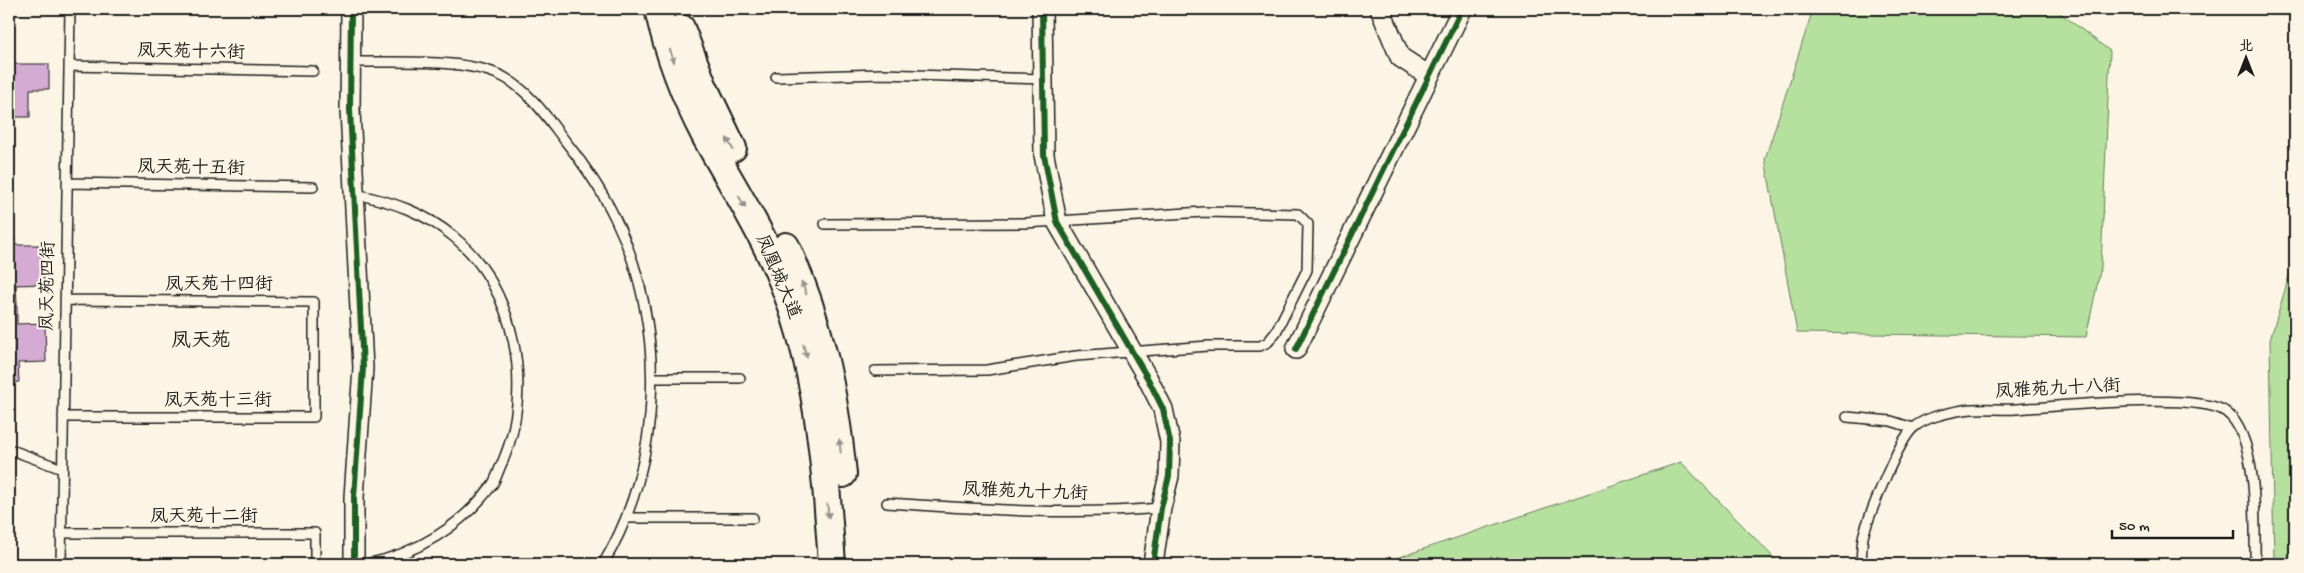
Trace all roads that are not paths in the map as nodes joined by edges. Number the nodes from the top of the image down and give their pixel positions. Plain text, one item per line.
1 (70, 9) edge
2 (351, 9) edge
3 (658, 9) edge
4 (676, 9) edge
5 (1042, 9) edge
6 (1380, 9) edge
7 (1462, 9) edge
8 (351, 62) junction
9 (69, 66) junction
10 (313, 72) dead end
11 (1429, 76) junction
12 (776, 77) dead end
13 (1044, 79) junction
14 (67, 183) junction
15 (313, 187) dead end
16 (354, 194) junction
17 (1057, 222) junction
18 (825, 224) dead end
19 (65, 300) junction
20 (1296, 349) dead end
21 (1132, 352) junction
22 (314, 360) joint
23 (875, 371) dead end
24 (652, 378) junction
25 (740, 378) dead end
26 (63, 417) junction
27 (1847, 417) dead end
28 (1913, 428) junction
29 (9, 449) edge
30 (62, 469) junction
31 (887, 503) dead end
32 (1161, 508) junction
33 (626, 518) junction
34 (753, 518) dead end
35 (61, 534) junction
36 (61, 564) edge
37 (315, 564) edge
38 (354, 564) edge
39 (366, 564) edge
40 (604, 564) edge
41 (832, 564) edge
42 (850, 564) edge
43 (1153, 564) edge
44 (1861, 564) edge
45 (2255, 564) edge

1 - 9 lane, 凤天苑四街
2 - 8 street
3 -> 41 main road, 凤凰城大道
42 -> 4 main road, 凤凰城大道
5 - 13 street
6 - 11 street
7 - 11 street
8 - 16 street
8 - 24 lane
9 - 10 lane, 凤天苑十六街
9 - 14 lane, 凤天苑四街
11 - 20 street
12 - 13 lane
13 - 17 street
14 - 15 lane, 凤天苑十五街
14 - 19 lane, 凤天苑四街
16 - 38 street
16 - 39 lane
17 - 18 lane
17 - 21 street
17 - 21 lane
19 - 22 lane, 凤天苑十四街
19 - 26 lane, 凤天苑四街
21 - 23 lane
21 - 32 street
22 - 26 lane, 凤天苑十三街
24 - 25 lane
24 - 33 lane
26 - 30 lane, 凤天苑四街
27 - 28 lane
28 - 44 lane
28 - 45 lane, 凤雅苑九十八街
29 - 30 lane
30 - 35 lane, 凤天苑四街
31 - 32 lane, 凤雅苑九十九街
32 - 43 street
33 - 34 lane
33 - 40 lane
35 - 36 lane, 凤天苑四街
35 - 37 lane, 凤天苑十二街

